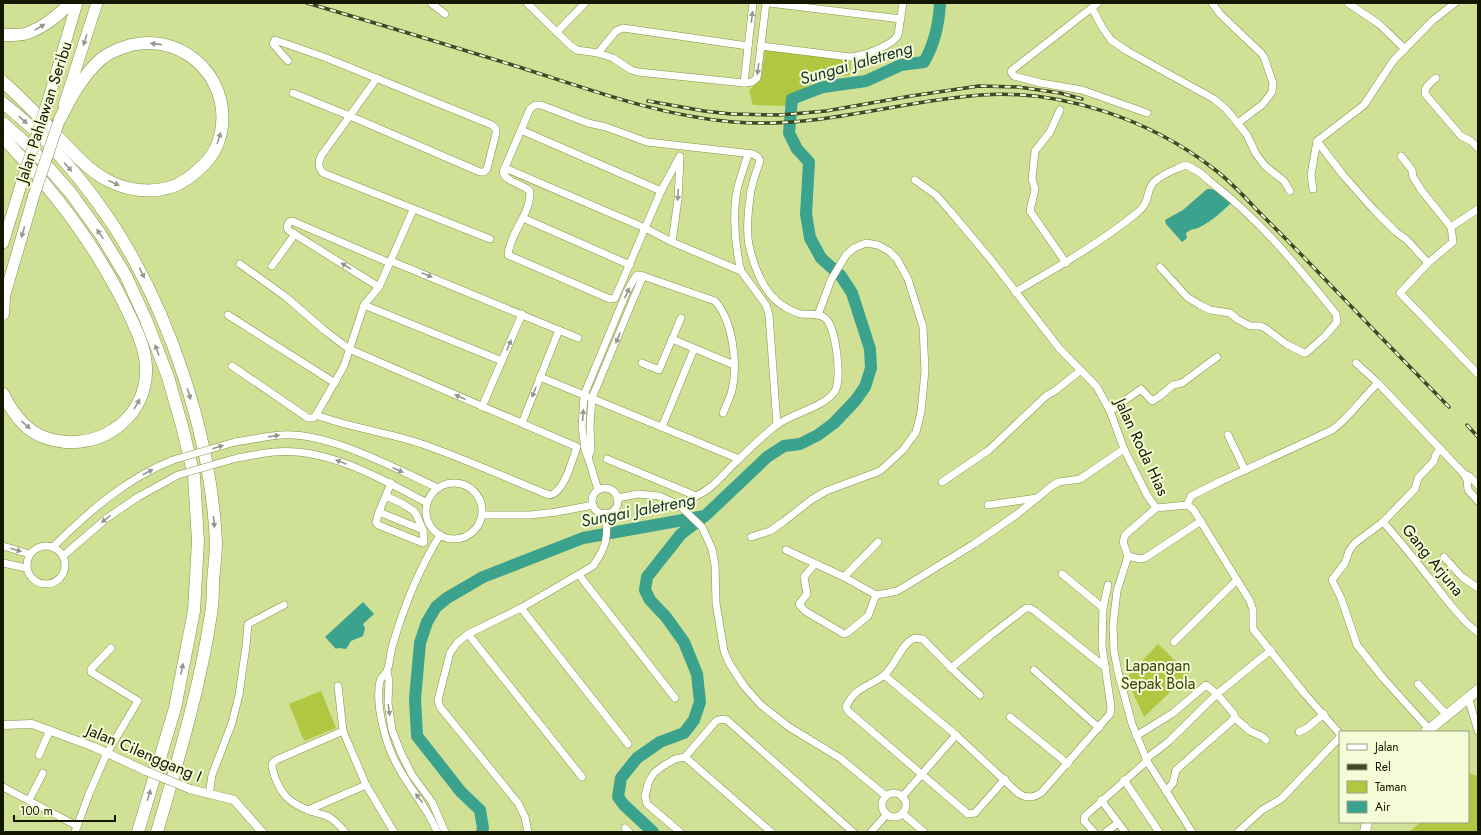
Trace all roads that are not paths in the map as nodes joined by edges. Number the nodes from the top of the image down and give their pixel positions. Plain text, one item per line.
1 (70, 3) edge
2 (77, 3) edge
3 (97, 3) edge
4 (431, 3) edge
5 (527, 3) edge
6 (585, 3) edge
7 (753, 3) edge
8 (768, 3) edge
9 (903, 3) edge
10 (1212, 3) edge
11 (1348, 3) edge
12 (1455, 3) edge
13 (1095, 6) edge
14 (445, 14) dead end
15 (901, 18) junction
16 (557, 32) junction
17 (3, 35) edge
18 (748, 46) junction
19 (761, 46) junction
20 (1405, 49) junction
21 (598, 53) junction
22 (288, 61) dead end
23 (378, 78) junction
24 (1436, 78) dead end
25 (3, 82) edge
26 (744, 84) junction
27 (293, 93) dead end
28 (3, 102) edge
29 (1060, 110) dead end
30 (1147, 113) dead end
31 (350, 116) junction
32 (59, 121) junction
33 (3, 123) edge
34 (1238, 123) junction
35 (521, 130) junction
36 (3, 138) edge
37 (1317, 141) junction
38 (681, 147) junction
39 (1478, 148) edge
40 (748, 154) junction
41 (680, 156) junction
42 (1401, 156) dead end
43 (505, 168) junction
44 (915, 180) dead end
45 (1312, 189) dead end
46 (661, 191) junction
47 (1290, 192) dead end
48 (1478, 209) edge
49 (413, 210) junction
50 (523, 218) junction
51 (645, 228) junction
52 (1451, 228) junction
53 (295, 234) junction
54 (490, 239) dead end
55 (672, 242) junction
56 (3, 243) edge
57 (391, 262) junction
58 (1066, 263) junction
59 (1428, 263) junction
60 (240, 264) dead end
61 (630, 265) junction
62 (272, 266) dead end
63 (1160, 267) dead end
64 (741, 271) junction
65 (643, 276) junction
66 (379, 287) junction
67 (1016, 292) junction
68 (3, 300) edge
69 (364, 305) junction
70 (3, 314) edge
71 (522, 314) junction
72 (818, 314) junction
73 (228, 315) dead end
74 (681, 318) dead end
75 (559, 330) junction
76 (578, 338) dead end
77 (672, 340) junction
78 (350, 349) junction
79 (694, 349) junction
80 (1217, 357) dead end
81 (502, 361) junction
82 (1356, 362) dead end
83 (642, 363) dead end
84 (734, 365) junction
85 (232, 366) dead end
86 (1081, 370) junction
87 (1478, 374) edge
88 (540, 376) junction
89 (335, 383) junction
90 (1378, 383) junction
91 (3, 394) edge
92 (584, 395) junction
93 (592, 398) junction
94 (482, 407) junction
95 (1110, 411) junction
96 (723, 413) dead end
97 (316, 415) junction
98 (522, 423) junction
99 (776, 425) junction
100 (662, 427) junction
101 (1228, 435) dead end
102 (1124, 449) junction
103 (1440, 450) junction
104 (588, 457) junction
105 (607, 459) dead end
106 (739, 459) junction
107 (1245, 470) junction
108 (1464, 474) junction
109 (942, 482) dead end
110 (391, 483) junction
111 (1478, 485) edge
112 (438, 488) junction
113 (598, 490) junction
114 (386, 496) junction
115 (696, 496) junction
116 (617, 498) junction
117 (1038, 498) junction
118 (1478, 501) edge
119 (427, 503) junction
120 (593, 504) junction
121 (1187, 504) junction
122 (988, 505) dead end
123 (683, 508) junction
124 (1156, 508) junction
125 (380, 512) junction
126 (606, 513) junction
127 (482, 515) junction
128 (1201, 521) junction
129 (1383, 522) junction
130 (423, 530) junction
131 (440, 535) junction
132 (752, 537) dead end
133 (878, 542) dead end
134 (3, 546) edge
135 (53, 547) junction
136 (786, 550) dead end
137 (29, 554) junction
138 (63, 556) junction
139 (1128, 556) junction
140 (1444, 557) dead end
141 (3, 563) edge
142 (815, 564) junction
143 (26, 568) junction
144 (579, 574) junction
145 (1062, 574) dead end
146 (844, 577) junction
147 (1237, 580) junction
148 (1108, 585) dead end
149 (1478, 588) edge
150 (876, 595) junction
151 (284, 605) dead end
152 (521, 608) junction
153 (1103, 608) junction
154 (1478, 632) edge
155 (468, 634) junction
156 (1174, 642) dead end
157 (111, 648) dead end
158 (1271, 650) junction
159 (951, 668) junction
160 (1106, 668) junction
161 (1034, 670) dead end
162 (387, 672) junction
163 (884, 675) junction
164 (1418, 684) dead end
165 (338, 686) dead end
166 (1478, 690) edge
167 (1217, 694) junction
168 (980, 695) dead end
169 (1468, 697) junction
170 (675, 698) dead end
171 (1324, 714) junction
172 (1447, 715) junction
173 (1010, 717) dead end
174 (1235, 718) junction
175 (3, 725) edge
176 (1099, 728) junction
177 (50, 730) junction
178 (343, 731) junction
179 (1427, 731) edge
180 (1478, 731) edge
181 (1299, 732) dead end
182 (1339, 733) edge
183 (956, 735) junction
184 (1136, 736) junction
185 (1339, 738) edge
186 (1266, 740) dead end
187 (628, 744) dead end
188 (107, 753) junction
189 (39, 755) dead end
190 (685, 757) junction
191 (1147, 760) junction
192 (1068, 764) junction
193 (43, 773) dead end
194 (921, 775) junction
195 (582, 777) dead end
196 (1005, 779) junction
197 (1124, 780) junction
198 (366, 785) junction
199 (3, 787) edge
200 (1166, 791) junction
201 (209, 795) junction
202 (886, 796) junction
203 (902, 797) junction
204 (29, 800) junction
205 (1101, 800) junction
206 (308, 810) junction
207 (902, 813) junction
208 (887, 814) junction
209 (1118, 823) junction
210 (76, 829) edge
211 (445, 830) edge
212 (1241, 831) edge
213 (138, 832) edge
214 (157, 832) edge
215 (262, 832) edge
216 (345, 832) edge
217 (394, 832) edge
218 (435, 832) edge
219 (528, 832) edge
220 (680, 832) edge
221 (771, 832) edge
222 (853, 832) edge
223 (871, 832) edge
224 (924, 832) edge
225 (1094, 832) edge
226 (1106, 832) edge
227 (1125, 832) edge
228 (1159, 832) edge
229 (1192, 832) edge

17 -> 1 highway
2 - 56 main road, Jalan Pahlawan Seribu, bridge
3 -> 32 main road, Jalan Pahlawan Seribu
4 - 14 street
5 - 16 street
6 - 16 street
18 -> 7 street
8 - 15 street
8 - 19 street
9 - 15 street
10 - 34 street
11 - 20 street
12 - 20 street
13 - 30 street
13 - 34 street
15 - 19 street
16 - 21 street
18 - 21 street
18 - 26 street
19 -> 26 street
20 - 37 street
21 - 26 street
22 - 23 street
23 - 31 street
23 - 31 street
24 - 39 street
25 -> 32 highway
27 - 31 street
28 -> 214 highway
29 - 58 street
31 - 49 street
32 -> 68 main road, Jalan Pahlawan Seribu, bridge
213 -> 33 highway
34 - 47 street
35 - 38 street
35 - 43 street
35 - 46 street
91 -> 36 highway
37 - 45 street
37 - 59 street
38 - 40 street
38 - 41 street
40 - 64 street
40 - 72 street
41 - 46 street
41 -> 55 street
42 - 52 street
43 - 50 street
43 - 51 street
44 - 67 street, Jalan Roda Hias
46 - 51 street
48 - 52 street
49 - 54 street
49 - 57 street
50 - 61 street
50 - 61 street
51 - 55 street
51 - 61 street
52 - 59 street
53 - 57 street
53 - 62 street
66 -> 53 street
55 - 64 street
57 - 66 street
57 -> 71 street
58 - 63 street
58 - 67 street
59 - 87 street
60 - 78 street
64 - 99 street
65 - 84 street
92 -> 65 street
65 -> 93 street
66 - 69 street
67 - 86 street, Jalan Roda Hias
68 - 70 highway
69 - 78 street
69 - 81 street
71 - 75 street
81 -> 71 street
72 - 99 street
72 - 132 street
73 - 89 street
74 - 77 street
75 - 76 street
75 - 88 street
77 - 79 street
77 - 83 street
78 - 89 street
94 -> 78 street
79 - 84 street
79 - 100 street
80 - 95 street
81 - 94 street
82 - 90 street
84 - 96 street
85 - 97 street
86 - 95 street, Jalan Roda Hias
86 - 109 street
88 - 92 street
88 -> 98 street
89 - 97 street
90 - 103 street
90 - 107 street
92 - 93 street
104 -> 92 street
93 - 100 street
93 - 104 street
94 - 98 street
95 - 102 street, Jalan Roda Hias
97 - 98 street
99 - 106 street
100 - 106 street
101 - 107 street
102 - 117 street
102 - 124 street, Jalan Roda Hias
103 - 108 street
103 - 129 street
104 - 113 street
105 - 115 street
106 - 115 street
107 - 121 street
108 - 111 street
108 - 118 street
110 - 114 street
110 - 119 street
110 -> 138 street, bridge
112 - 119 street
112 - 127 street
135 -> 112 street, bridge
113 - 116 street
113 - 120 street
114 - 125 street
114 - 130 street
115 - 123 street
116 - 123 street
116 - 126 street
117 - 122 street
117 - 150 street
119 - 131 street
120 - 126 street
120 - 127 street
121 - 124 street, Jalan Roda Hias
121 - 128 street, Jalan Roda Hias
123 - 202 street
124 - 139 street
125 - 130 street
125 - 130 street
126 - 144 street
127 - 131 street
128 - 139 street
128 - 147 street, Jalan Roda Hias
129 - 154 street, Gang Arjuna
129 - 179 street
131 - 162 street
133 - 146 street
134 -> 137 street
135 - 137 street
135 - 138 street
136 - 142 street
137 - 143 street
138 - 143 street
139 - 184 street
140 - 149 street
141 - 143 street
142 - 146 street
142 - 150 street
144 - 152 street
144 - 170 street
145 - 153 street
146 - 150 street
147 - 156 street
147 - 158 street, Jalan Roda Hias
148 - 153 street
151 - 201 street
152 - 155 street
152 - 187 street
153 - 160 street
155 - 195 street
155 - 219 street
157 - 188 street
158 - 167 street
158 - 171 street, Jalan Roda Hias
159 - 160 street
159 - 163 street
159 - 168 street
160 - 176 street
161 - 176 street
162 -> 211 street
218 -> 162 street
163 - 183 street
163 - 194 street
164 - 172 street
165 - 178 street
166 - 169 main road
167 - 174 street
167 - 184 street
167 - 191 street
169 - 172 main road
169 - 180 street
171 - 181 street
171 - 182 street, Jalan Roda Hias
172 - 179 main road
173 - 192 street
174 - 186 street
174 - 200 street
175 - 177 street, Jalan Cilenggang I
176 - 192 street
177 - 188 street, Jalan Cilenggang I
177 - 189 street
178 - 198 street
178 - 206 street
183 - 194 street
183 - 196 street
184 - 191 street
185 - 212 street
188 - 201 street, Jalan Cilenggang I, bridge
188 - 210 street
190 - 220 street
190 - 221 street
190 - 222 street
191 - 197 street
191 - 200 street
192 - 196 street
193 - 204 street
194 - 196 street
194 - 203 street
197 - 205 street
197 - 228 street
198 - 206 street
198 - 217 street
199 - 204 street
200 - 229 street
201 - 215 street, Jalan Cilenggang I
202 - 203 street
202 - 208 street
203 - 207 street
204 - 210 street
205 - 209 street
205 - 225 street
206 - 216 street
207 - 208 street
207 - 224 street
208 - 223 street
209 - 226 street
209 - 227 street
211 - 218 street

